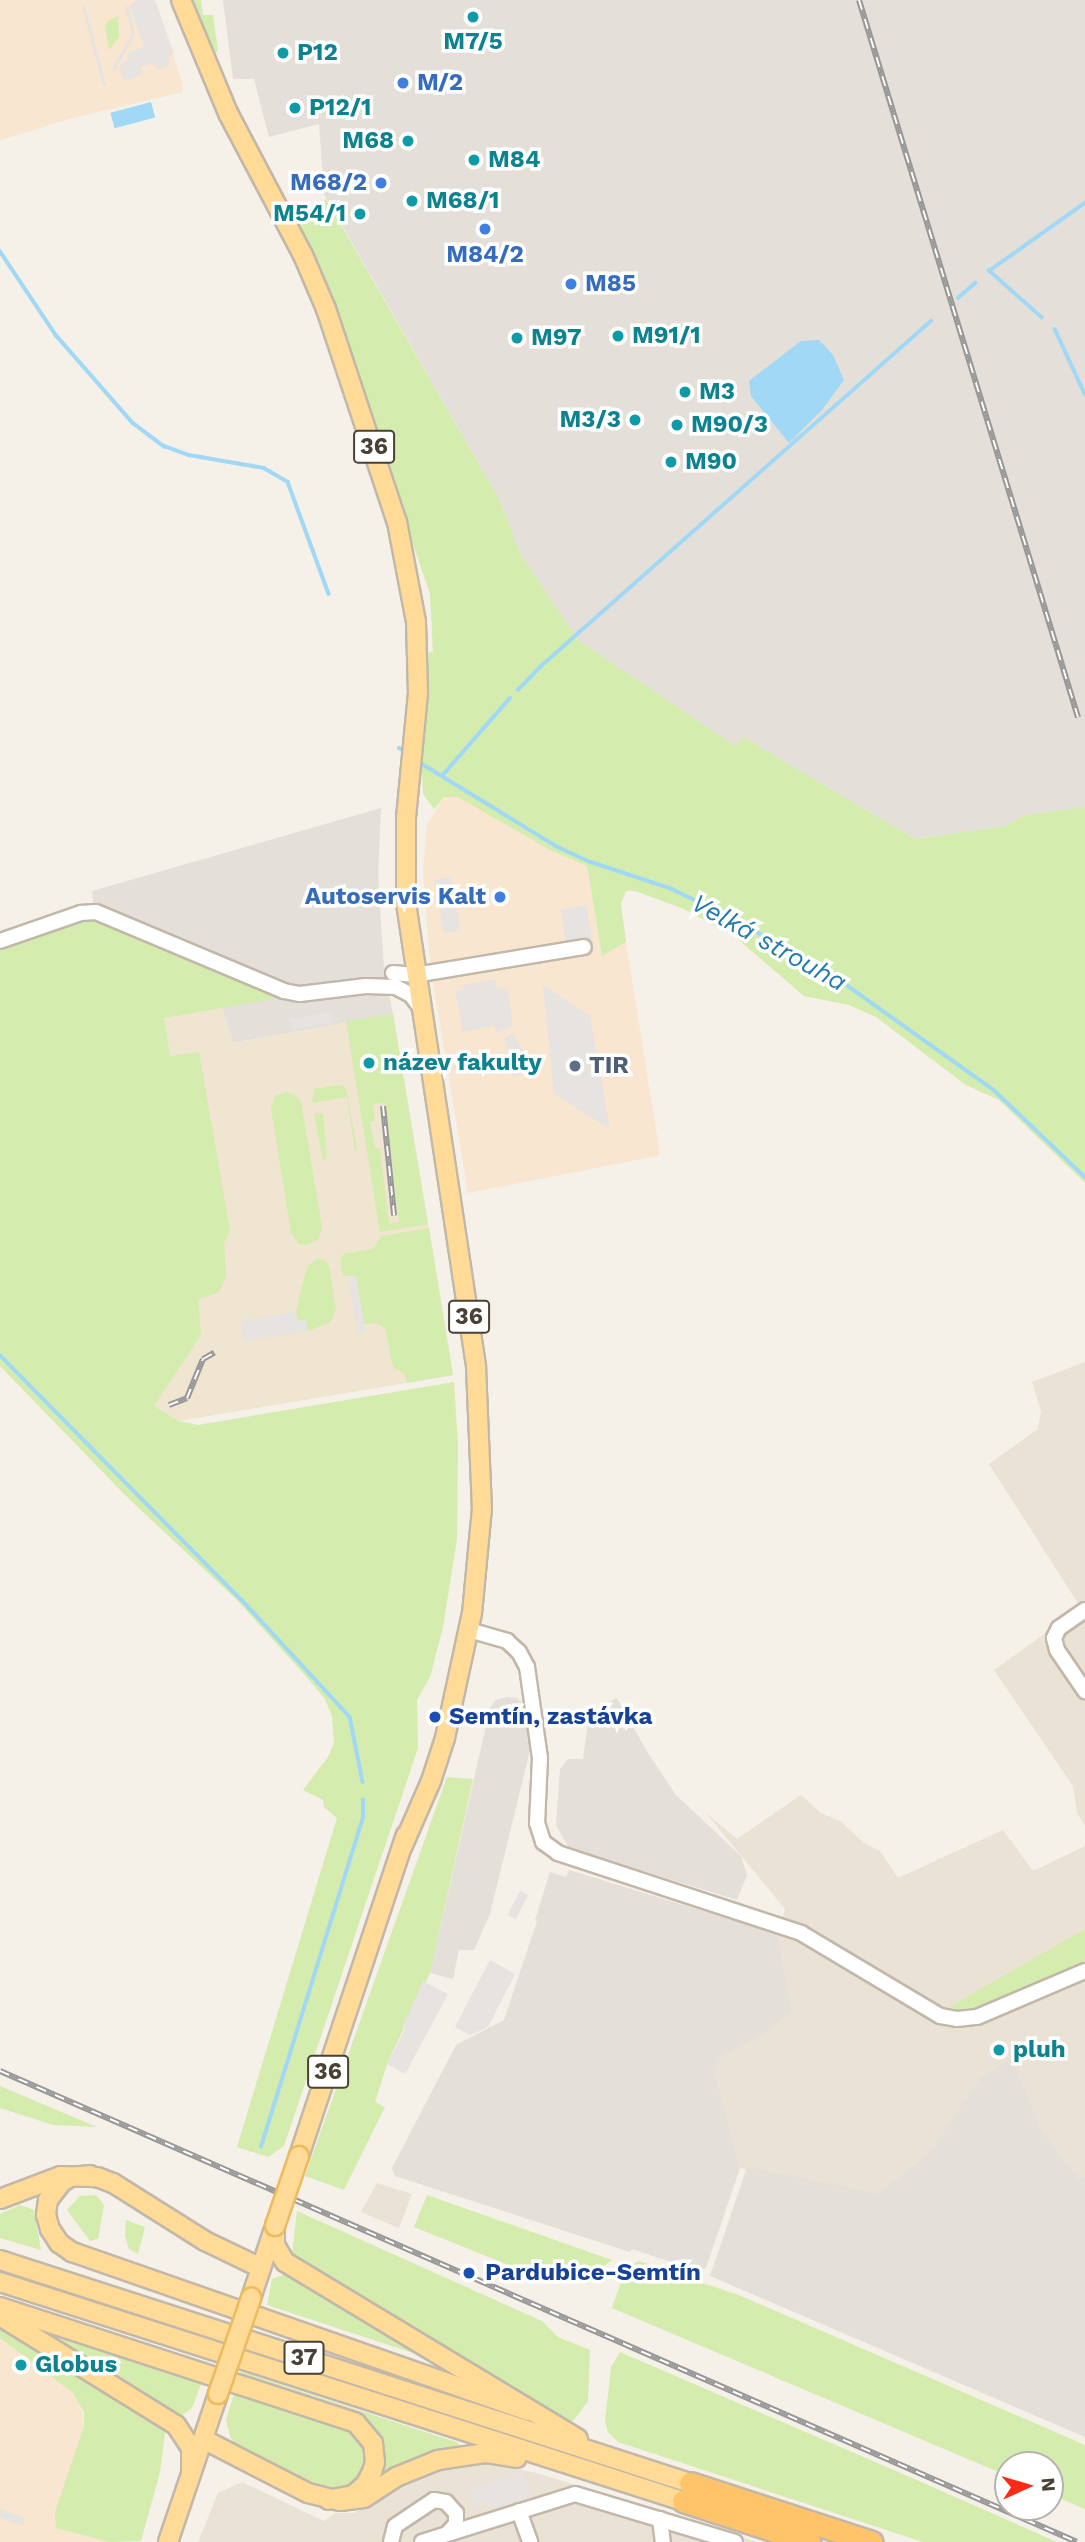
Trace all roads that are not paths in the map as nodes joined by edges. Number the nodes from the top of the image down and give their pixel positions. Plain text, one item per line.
1 (181, 0) edge
2 (0, 941) edge
3 (410, 946) junction
4 (584, 947) dead end
5 (415, 975) junction
6 (395, 980) junction
7 (420, 1007) junction
8 (1085, 1610) edge
9 (469, 1630) junction
10 (1085, 1691) edge
11 (1085, 1971) edge
12 (90, 2175) junction
13 (0, 2199) edge
14 (275, 2226) junction
15 (0, 2260) edge
16 (261, 2268) junction
17 (0, 2282) edge
18 (0, 2307) edge
19 (0, 2316) edge
20 (529, 2411) junction
21 (203, 2439) junction
22 (233, 2454) junction
23 (609, 2457) junction
24 (191, 2474) junction
25 (602, 2475) junction
26 (687, 2492) junction
27 (328, 2500) junction
28 (519, 2511) junction
29 (660, 2519) junction
30 (446, 2534) junction
31 (168, 2542) edge
32 (391, 2542) edge
33 (422, 2542) edge
34 (530, 2542) edge
35 (663, 2542) edge
36 (735, 2542) edge
37 (809, 2542) edge
38 (872, 2542) edge

1 - 3 main road, 36
2 - 6 street
3 - 5 main road, 36
3 - 6 street
4 - 5 street
5 - 6 street
5 - 7 main road, 36
6 - 7 street
7 - 9 main road, 36
8 - 10 street
9 - 11 street
9 - 14 main road, 36, bridge
12 - 13 main road
12 - 16 main road
12 - 20 main road
14 - 16 main road, 36
14 - 20 main road
15 - 23 main road, 37
16 - 21 main road, 36, bridge
17 - 25 main road, 37
18 - 27 main road
19 - 24 main road
20 - 23 main road
21 - 22 main road
21 - 24 main road, 36
22 - 24 main road
22 - 27 main road
23 - 26 main road, 37
24 - 31 main road, 36
25 - 26 main road, 37
25 - 27 main road
26 - 37 highway, 37
26 - 38 highway, 37
28 - 29 street
28 - 30 street
28 - 34 street
29 - 35 street
29 - 36 street
30 - 32 street
30 - 33 street

